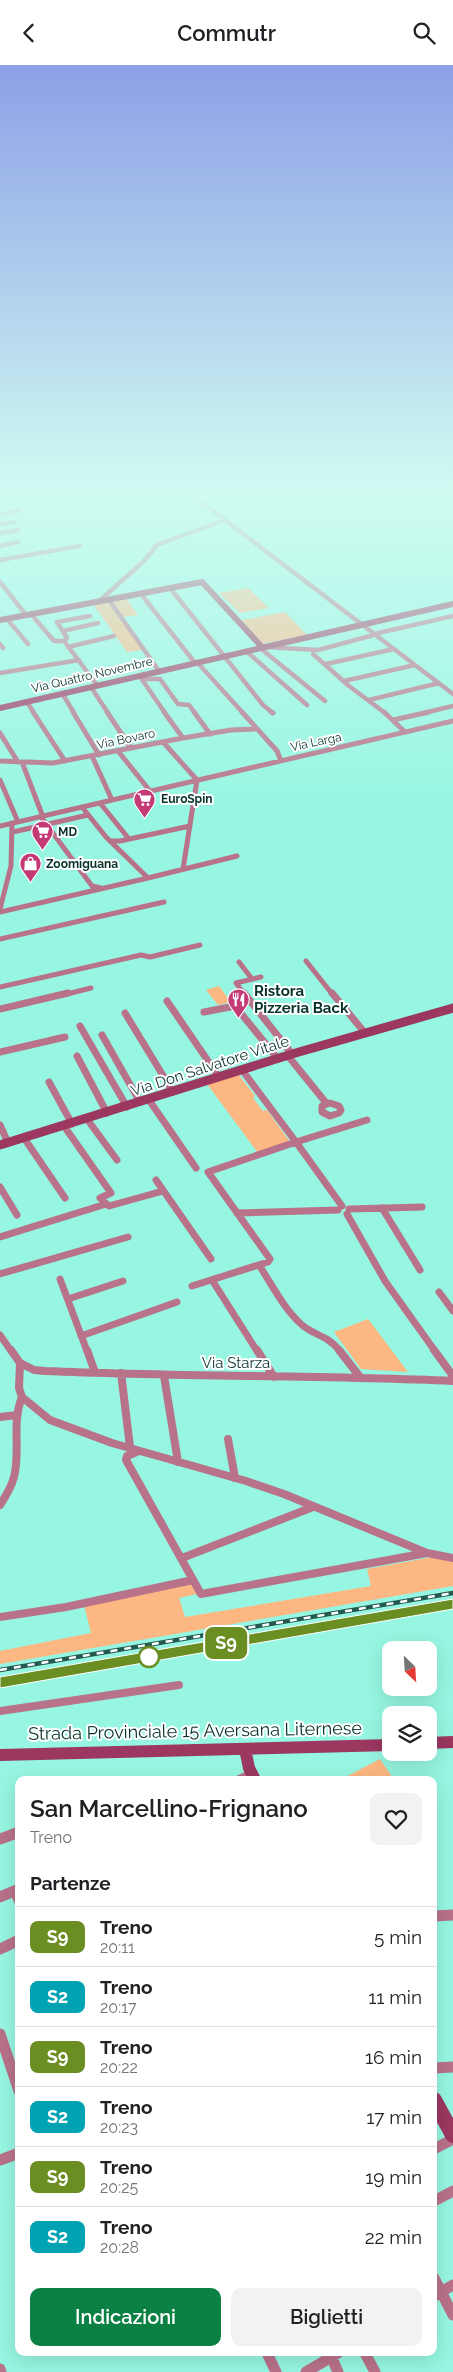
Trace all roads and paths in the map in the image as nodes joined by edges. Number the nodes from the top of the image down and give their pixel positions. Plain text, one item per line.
1 (12, 597) edge
2 (104, 597) edge
3 (127, 597) edge
4 (143, 597) edge
5 (177, 597) edge
6 (216, 597) edge
7 (324, 597) edge
8 (109, 600) junction
9 (98, 602) junction
10 (453, 604) edge
11 (29, 615) junction
12 (90, 615) dead end
13 (453, 616) edge
14 (8, 619) junction
15 (0, 620) edge
16 (98, 623) dead end
17 (361, 625) junction
18 (63, 631) junction
19 (374, 635) junction
20 (114, 636) dead end
21 (64, 641) junction
22 (28, 644) dead end
23 (68, 647) junction
24 (261, 648) junction
25 (394, 649) junction
26 (246, 651) junction
27 (313, 654) dead end
28 (226, 655) junction
29 (79, 660) junction
30 (196, 662) junction
31 (326, 664) junction
32 (415, 665) junction
33 (159, 671) junction
34 (0, 673) edge
35 (141, 677) junction
36 (344, 681) junction
37 (439, 683) junction
38 (94, 686) junction
39 (62, 693) junction
40 (453, 694) edge
41 (369, 700) junction
42 (325, 701) dead end
43 (26, 702) junction
44 (307, 705) dead end
45 (453, 706) edge
46 (0, 708) edge
47 (273, 713) dead end
48 (393, 720) junction
49 (453, 721) edge
50 (255, 729) junction
51 (405, 732) junction
52 (0, 733) edge
53 (210, 734) junction
54 (183, 738) junction
55 (164, 741) junction
56 (131, 748) junction
57 (118, 751) junction
58 (99, 755) junction
59 (92, 756) junction
60 (0, 761) edge
61 (65, 761) junction
62 (281, 761) junction
63 (20, 762) junction
64 (0, 780) edge
65 (198, 780) junction
66 (150, 791) junction
67 (3, 793) edge
68 (112, 800) junction
69 (100, 803) junction
70 (82, 807) junction
71 (88, 815) junction
72 (42, 817) junction
73 (15, 823) junction
74 (47, 825) junction
75 (0, 826) edge
76 (190, 826) junction
77 (13, 832) junction
78 (129, 839) junction
79 (110, 841) junction
80 (120, 841) junction
81 (115, 846) junction
82 (238, 856) dead end
83 (183, 869) junction
84 (148, 878) junction
85 (92, 889) junction
86 (164, 902) dead end
87 (0, 910) edge
88 (0, 939) edge
89 (200, 945) dead end
90 (239, 961) dead end
91 (306, 961) dead end
92 (261, 977) dead end
93 (252, 979) junction
94 (0, 987) edge
95 (91, 987) dead end
96 (167, 1001) dead end
97 (0, 1009) edge
98 (453, 1010) edge
99 (204, 1012) dead end
100 (126, 1013) dead end
101 (80, 1026) dead end
102 (365, 1033) junction
103 (102, 1035) dead end
104 (65, 1037) dead end
105 (0, 1052) edge
106 (290, 1055) junction
107 (77, 1056) dead end
108 (278, 1059) junction
109 (242, 1070) junction
110 (219, 1077) junction
111 (49, 1082) dead end
112 (173, 1092) junction
113 (145, 1101) junction
114 (327, 1104) dead end
115 (126, 1107) junction
116 (107, 1113) junction
117 (87, 1119) junction
118 (367, 1120) dead end
119 (0, 1125) edge
120 (68, 1125) junction
121 (24, 1138) junction
122 (296, 1142) junction
123 (4, 1144) edge
124 (117, 1160) dead end
125 (196, 1168) dead end
126 (156, 1180) dead end
127 (0, 1187) edge
128 (164, 1191) junction
129 (65, 1197) dead end
130 (106, 1204) junction
131 (422, 1207) dead end
132 (340, 1208) junction
133 (382, 1208) junction
134 (348, 1211) junction
135 (237, 1213) junction
136 (17, 1215) dead end
137 (0, 1237) edge
138 (128, 1237) dead end
139 (211, 1259) dead end
140 (259, 1265) junction
141 (420, 1270) dead end
142 (0, 1274) edge
143 (60, 1279) dead end
144 (212, 1280) junction
145 (123, 1281) dead end
146 (192, 1286) dead end
147 (439, 1292) dead end
148 (68, 1299) junction
149 (177, 1302) dead end
150 (453, 1311) edge
151 (0, 1335) edge
152 (81, 1336) junction
153 (20, 1363) junction
154 (95, 1372) junction
155 (121, 1373) junction
156 (453, 1376) edge
157 (164, 1377) junction
158 (274, 1377) junction
159 (360, 1377) junction
160 (453, 1381) edge
161 (22, 1397) junction
162 (17, 1415) junction
163 (0, 1417) edge
164 (228, 1439) dead end
165 (130, 1447) junction
166 (139, 1451) junction
167 (178, 1462) junction
168 (235, 1478) junction
169 (0, 1505) edge
170 (313, 1507) junction
171 (427, 1553) junction
172 (182, 1558) junction
173 (453, 1558) edge
174 (193, 1580) junction
175 (0, 1617) edge
176 (179, 1685) dead end
177 (0, 1711) edge
178 (437, 1743) edge
179 (453, 1743) edge
180 (382, 1745) edge
181 (245, 1749) junction
182 (0, 1755) edge
183 (254, 1776) edge
184 (15, 1833) edge
185 (0, 1839) edge
186 (15, 1894) edge
187 (0, 1897) edge
188 (453, 1915) edge
189 (437, 1916) edge
190 (15, 1942) edge
191 (0, 1949) edge
192 (0, 2033) edge
193 (453, 2067) edge
194 (437, 2068) edge
195 (15, 2079) edge
196 (437, 2106) edge
197 (453, 2137) edge
198 (437, 2147) edge
199 (15, 2154) edge
200 (0, 2160) edge
201 (453, 2191) edge
202 (437, 2199) edge
203 (453, 2285) edge
204 (437, 2294) edge
205 (453, 2315) edge
206 (268, 2356) edge
207 (330, 2356) edge
208 (334, 2356) edge
209 (366, 2356) edge
210 (276, 2372) edge
211 (306, 2372) edge
212 (338, 2372) edge
213 (374, 2372) edge

1 - 11 street
2 - 9 street
3 - 8 street
4 - 30 street, Via Larga
5 - 28 street
6 - 24 street
7 - 17 street
8 - 9 street
8 - 33 street
9 - 11 street
10 - 17 street, Via Quattro Novembre
11 - 14 street
11 - 21 street
12 - 18 street
13 - 19 street
14 - 15 street
14 - 22 street
16 - 18 street
17 - 19 street
17 - 24 street, Via Quattro Novembre
18 - 21 street
19 - 24 street
19 - 25 street
20 - 23 street
21 - 23 street
23 - 29 street
24 - 26 street, Via Quattro Novembre
24 - 42 street
25 - 31 street
25 - 32 street
26 - 28 street, Via Quattro Novembre
26 - 44 street
27 - 31 street
28 - 30 street, Via Quattro Novembre
28 - 47 street
29 - 34 street
29 - 38 street
30 - 33 street, Via Quattro Novembre
30 - 50 street, Via Larga
31 - 36 street
32 - 36 street
32 - 37 street
33 - 35 street, Via Quattro Novembre
35 - 38 street, Via Quattro Novembre
35 - 53 street
35 - 54 street
36 - 41 street
37 - 40 street
37 - 41 street
38 - 39 street, Via Quattro Novembre
38 - 56 street
39 - 43 street, Via Quattro Novembre
39 - 58 street
41 - 48 street
43 - 46 street, Via Quattro Novembre
43 - 61 street
45 - 48 street
48 - 51 street
49 - 51 street, Via Larga
50 - 53 street, Via Bovaro
50 - 62 street, Via Larga
51 - 62 street, Via Larga
52 - 63 street
53 - 54 street, Via Bovaro
54 - 55 street, Via Bovaro
55 - 56 street, Via Bovaro
55 - 65 street
56 - 57 street, Via Bovaro
57 - 58 street, Via Bovaro
57 - 66 street
58 - 59 street, Via Bovaro
59 - 61 street, Via Bovaro
59 - 68 street
60 - 63 street, Via Bovaro
61 - 63 street, Via Bovaro
62 - 65 street
63 - 72 street
64 - 67 street
65 - 66 street
65 - 76 street
66 - 68 street
67 - 73 street
68 - 69 street
69 - 70 street
69 - 78 street
70 - 71 street
70 - 72 street
71 - 74 street
71 - 79 street
72 - 73 street
72 - 74 street
73 - 75 street
73 - 77 street
74 - 77 street
74 - 85 street
76 - 78 street
76 - 83 street
77 - 87 street
78 - 80 street
79 - 80 street
79 - 81 street
80 - 81 street
81 - 84 street
82 - 83 street
83 - 84 street
84 - 85 street
85 - 87 street
86 - 88 street
89 - 94 street
90 - 93 street
91 - 102 street
92 - 93 street
93 - 106 street
95 - 97 street
96 - 110 street
98 - 102 street, Via Don Salvatore Vitale
99 - 108 street
100 - 112 street
101 - 115 street
102 - 106 street, Via Don Salvatore Vitale
103 - 113 street
104 - 105 street
106 - 108 street, Via Don Salvatore Vitale
106 - 114 street
107 - 116 street
108 - 109 street, Via Don Salvatore Vitale
109 - 110 street, Via Don Salvatore Vitale
109 - 122 street
110 - 112 street, Via Don Salvatore Vitale
111 - 120 street
112 - 113 street, Via Don Salvatore Vitale
113 - 115 street, Via Don Salvatore Vitale
113 - 125 street
115 - 116 street, Via Don Salvatore Vitale
116 - 117 street, Via Don Salvatore Vitale
117 - 120 street, Via Don Salvatore Vitale
117 - 124 street
118 - 122 street
119 - 123 street
120 - 121 street, Via Don Salvatore Vitale
120 - 130 street
121 - 123 street, Via Don Salvatore Vitale
121 - 129 street
122 - 132 street
122 - 135 street
126 - 128 street
127 - 136 street
128 - 130 street
128 - 139 street
130 - 137 street
131 - 133 street
132 - 134 street
132 - 135 street
133 - 134 street
133 - 141 street
134 - 156 street
135 - 140 street
138 - 142 street
140 - 144 street
140 - 159 street
143 - 148 street
144 - 146 street
144 - 158 street
145 - 148 street
147 - 150 street
148 - 152 street
149 - 152 street
151 - 153 street
152 - 154 street
153 - 154 street, Via Starza
153 - 161 street
154 - 155 street, Via Starza
155 - 157 street, Via Starza
155 - 165 street
157 - 158 street, Via Starza
157 - 167 street
158 - 159 street, Via Starza
159 - 160 street, Via Starza
161 - 162 street
161 - 165 street
162 - 163 street
162 - 169 street
164 - 168 street
165 - 166 street
166 - 167 street
166 - 172 street
167 - 168 street
168 - 170 street
170 - 171 street
170 - 172 street
171 - 173 street
171 - 174 street
172 - 174 street
174 - 175 street
176 - 177 street
178 - 179 street
180 - 181 street, Strada Provinciale 15 Aversana Liternese
181 - 182 street, Strada Provinciale 15 Aversana Liternese
181 - 183 street
184 - 185 street
186 - 187 street
188 - 189 street
190 - 191 street
192 - 195 street
193 - 194 street
196 - 197 street
197 - 198 street
199 - 200 street
201 - 202 street
203 - 204 street
204 - 205 street
206 - 210 street
207 - 211 street
208 - 212 street
209 - 213 street

